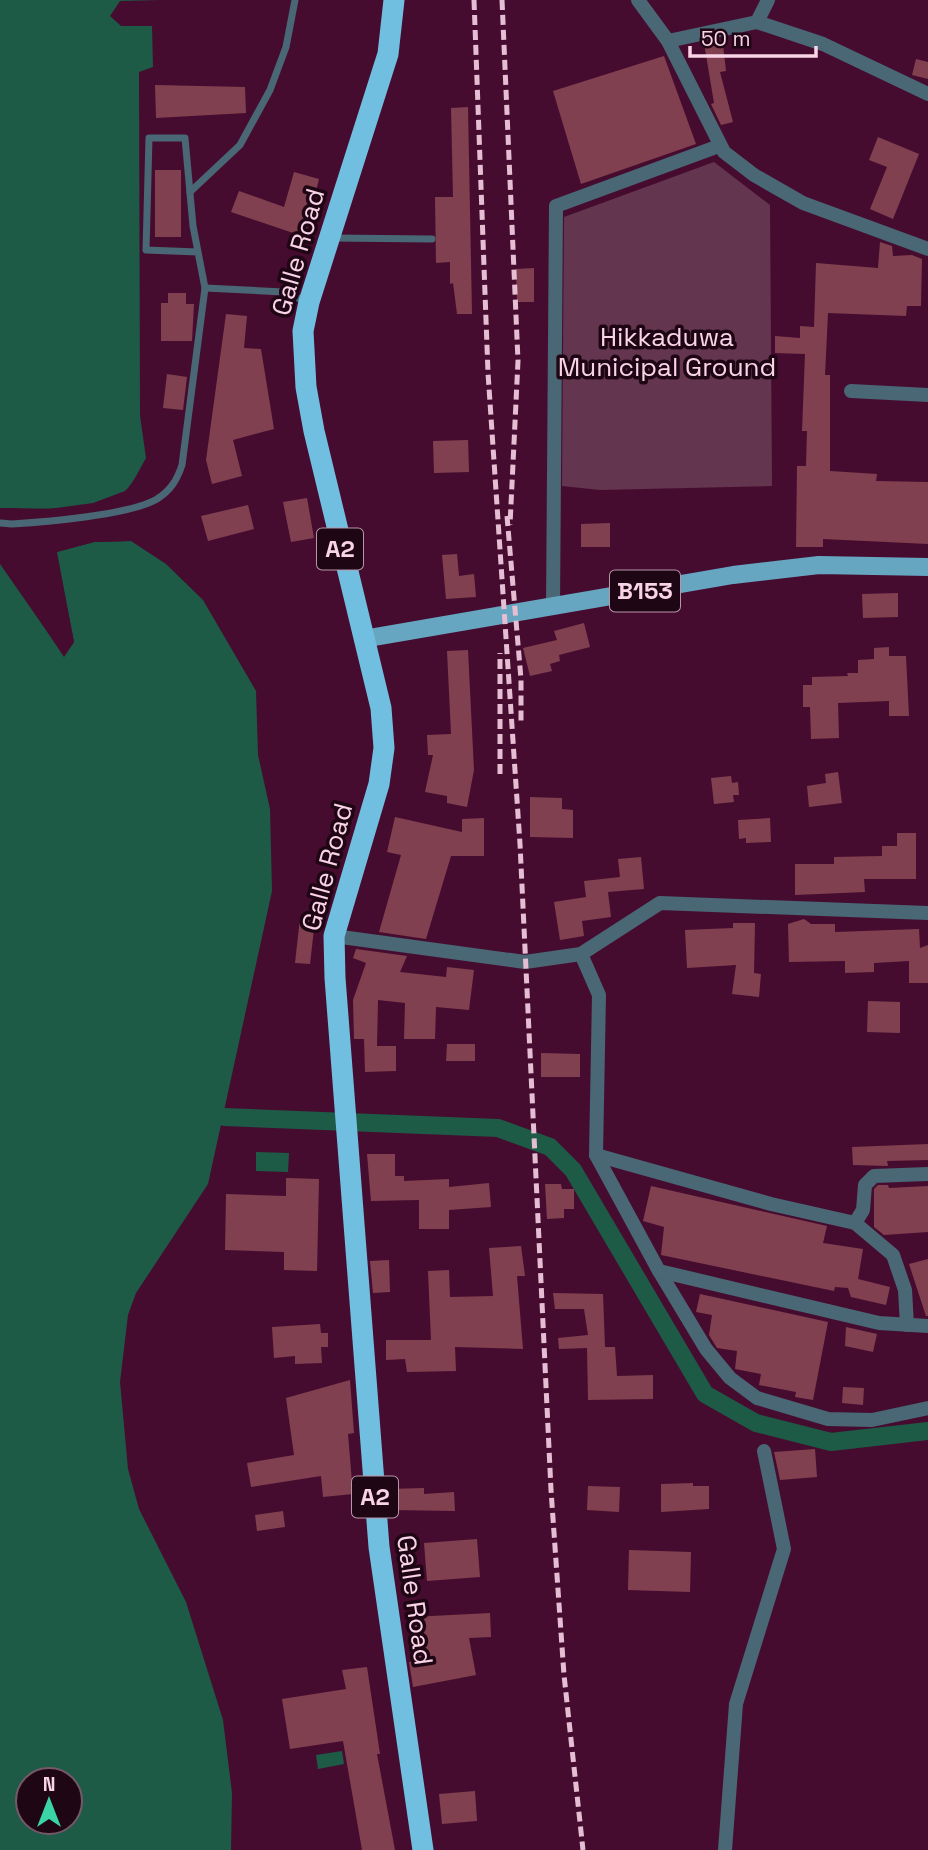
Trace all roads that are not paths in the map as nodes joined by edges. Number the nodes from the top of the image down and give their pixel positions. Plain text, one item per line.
1 (295, 0) edge
2 (394, 0) edge
3 (638, 0) edge
4 (768, 0) edge
5 (757, 22) junction
6 (668, 41) junction
7 (928, 94) edge
8 (719, 146) junction
9 (190, 192) junction
10 (330, 239) junction
11 (432, 239) dead end
12 (928, 249) edge
13 (198, 252) junction
14 (205, 288) junction
15 (309, 302) junction
16 (851, 391) dead end
17 (928, 394) edge
18 (0, 523) edge
19 (928, 567) edge
20 (553, 608) junction
21 (363, 639) junction
22 (928, 913) edge
23 (334, 936) junction
24 (581, 954) junction
25 (596, 1155) junction
26 (928, 1174) edge
27 (855, 1223) junction
28 (659, 1271) junction
29 (907, 1325) junction
30 (928, 1326) edge
31 (928, 1408) edge
32 (764, 1451) dead end
33 (423, 1850) edge
34 (725, 1850) edge

1 - 9 lane
2 - 10 highway, Galle Road / A2
3 - 6 street
4 - 5 street
5 - 6 street
5 - 7 street
6 - 8 street
8 - 12 street
8 - 20 street
9 - 13 lane
9 - 13 lane
10 - 11 lane
10 - 15 highway, Galle Road / A2
13 - 14 lane
14 - 15 lane
14 - 18 lane
15 - 21 highway, Galle Road / A2
16 - 17 street
19 - 20 main road, B153
20 - 21 main road, B153
21 - 23 highway, Galle Road / A2
22 - 24 street
23 - 24 street
23 - 33 highway, Galle Road / A2
24 - 25 street
25 - 27 street
25 - 28 street
26 - 27 street
27 - 29 street
28 - 29 street
28 - 31 street
29 - 30 street
32 - 34 street

